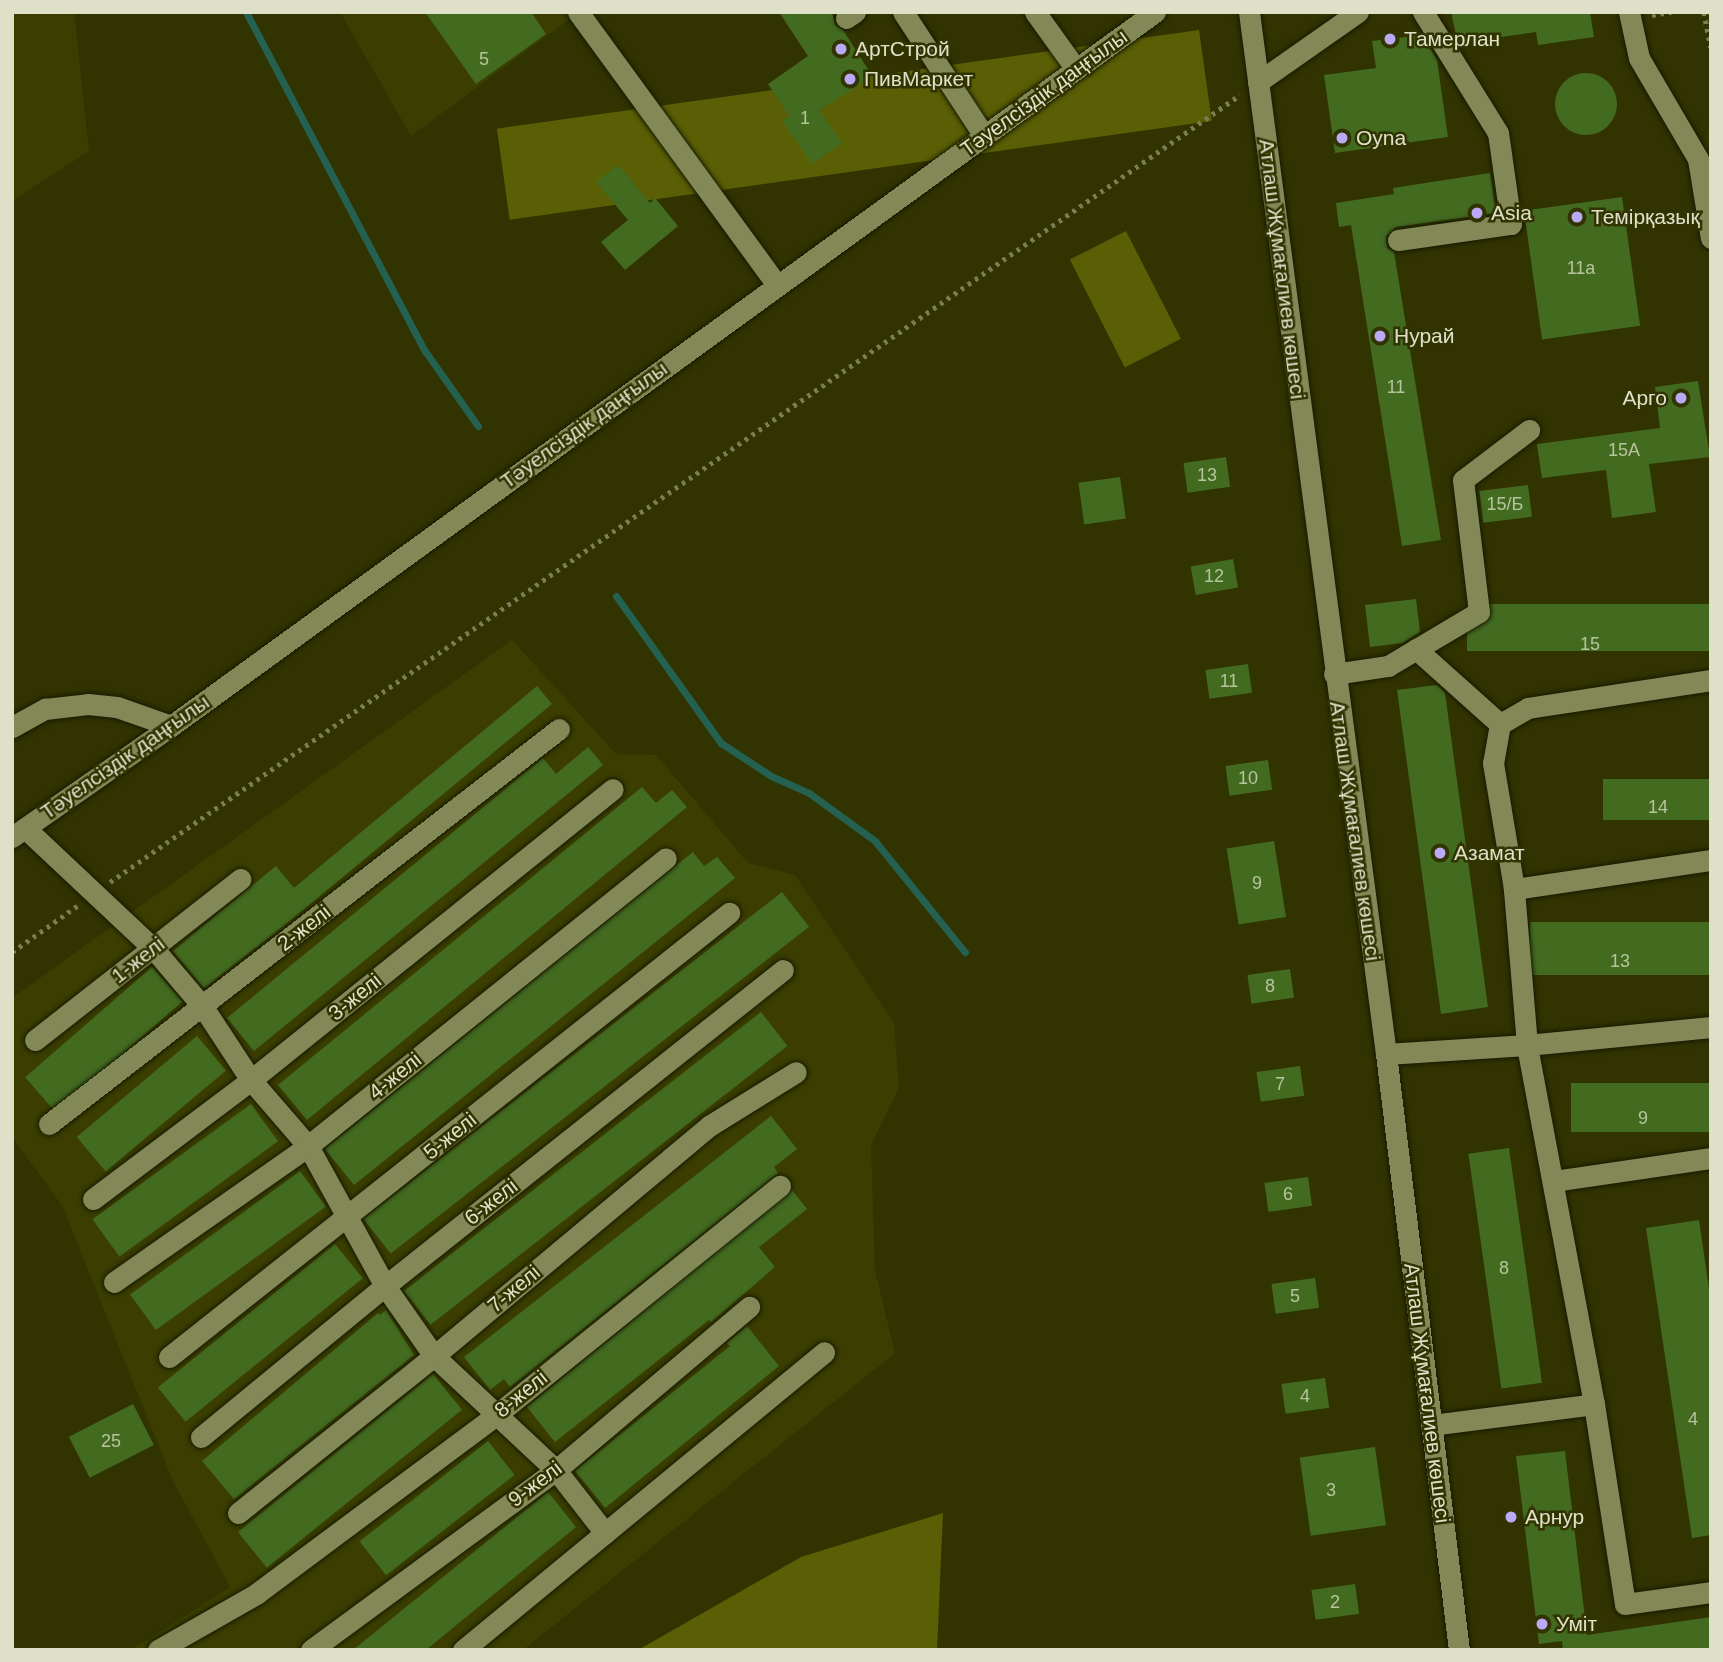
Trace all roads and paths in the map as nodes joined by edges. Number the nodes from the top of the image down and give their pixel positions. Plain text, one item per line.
1 (578, 12) edge
2 (903, 12) edge
3 (1034, 12) edge
4 (1156, 12) edge
5 (1249, 12) edge
6 (1358, 12) edge
7 (1423, 12) edge
8 (1672, 12) edge
9 (1704, 12) edge
10 (1639, 14) edge
11 (1711, 47) edge
12 (1076, 69) junction
13 (1258, 82) junction
14 (984, 136) junction
15 (1711, 238) edge
16 (1398, 240) dead end
17 (777, 285) junction
18 (1528, 430) dead end
19 (1416, 649) junction
20 (1334, 674) junction
21 (1711, 680) edge
22 (1500, 724) junction
23 (171, 726) junction
24 (12, 727) edge
25 (558, 729) dead end
26 (613, 789) dead end
27 (19, 832) edge
28 (666, 858) dead end
29 (1711, 860) edge
30 (240, 880) dead end
31 (1514, 889) junction
32 (95, 893) junction
33 (729, 913) dead end
34 (153, 948) junction
35 (12, 952) edge
36 (783, 970) dead end
37 (203, 1007) junction
38 (1711, 1027) edge
39 (35, 1040) dead end
40 (1527, 1045) junction
41 (1386, 1054) junction
42 (796, 1072) dead end
43 (251, 1080) junction
44 (49, 1124) dead end
45 (308, 1146) junction
46 (1711, 1158) edge
47 (1553, 1181) junction
48 (780, 1185) dead end
49 (93, 1199) dead end
50 (349, 1217) junction
51 (114, 1282) dead end
52 (385, 1286) junction
53 (749, 1307) dead end
54 (824, 1352) dead end
55 (434, 1356) junction
56 (169, 1357) dead end
57 (1594, 1404) junction
58 (496, 1415) junction
59 (1431, 1425) junction
60 (201, 1437) dead end
61 (555, 1470) junction
62 (238, 1513) dead end
63 (605, 1533) junction
64 (1711, 1592) edge
65 (158, 1650) edge
66 (312, 1650) edge
67 (463, 1650) edge
68 (1460, 1650) edge

1 - 17 street
2 - 14 street
3 - 12 street
4 - 12 street, Тәуелсіздік даңғылы
5 - 13 street, Атлаш Жұмағалиев көшесі
6 - 13 street
7 - 16 street
8 - 10 path
9 - 11 path
10 - 15 street
12 - 14 street, Тәуелсіздік даңғылы
13 - 20 street, Атлаш Жұмағалиев көшесі
13 - 32 path
14 - 17 street, Тәуелсіздік даңғылы
17 - 23 street, Тәуелсіздік даңғылы
18 - 19 street
19 - 20 street
19 - 22 street
20 - 41 street, Атлаш Жұмағалиев көшесі
21 - 22 street
22 - 31 street
23 - 24 street
23 - 27 street, Тәуелсіздік даңғылы
25 - 37 street, 2-желі
26 - 43 street, 3-желі
27 - 32 street
28 - 45 street, 4-желі
29 - 31 street
30 - 34 street, 1-желі
31 - 40 street
32 - 34 street
32 - 35 path
33 - 50 street, 5-желі
34 - 37 street
34 - 39 street, 1-желі
36 - 52 street, 6-желі
37 - 43 street
37 - 44 street, 2-желі
38 - 40 street
40 - 41 street
40 - 47 street
41 - 59 street, Атлаш Жұмағалиев көшесі
42 - 55 street, 7-желі
43 - 45 street
43 - 49 street, 3-желі
45 - 50 street
45 - 51 street, 4-желі
46 - 47 street
47 - 57 street
48 - 58 street, 8-желі
50 - 52 street
50 - 56 street, 5-желі
52 - 55 street
52 - 60 street, 6-желі
53 - 61 street, 9-желі
54 - 63 street
55 - 58 street
55 - 62 street, 7-желі
57 - 59 street
57 - 64 street
58 - 61 street
58 - 65 street, 8-желі
59 - 68 street, Атлаш Жұмағалиев көшесі
61 - 63 street
61 - 66 street, 9-желі
63 - 67 street

